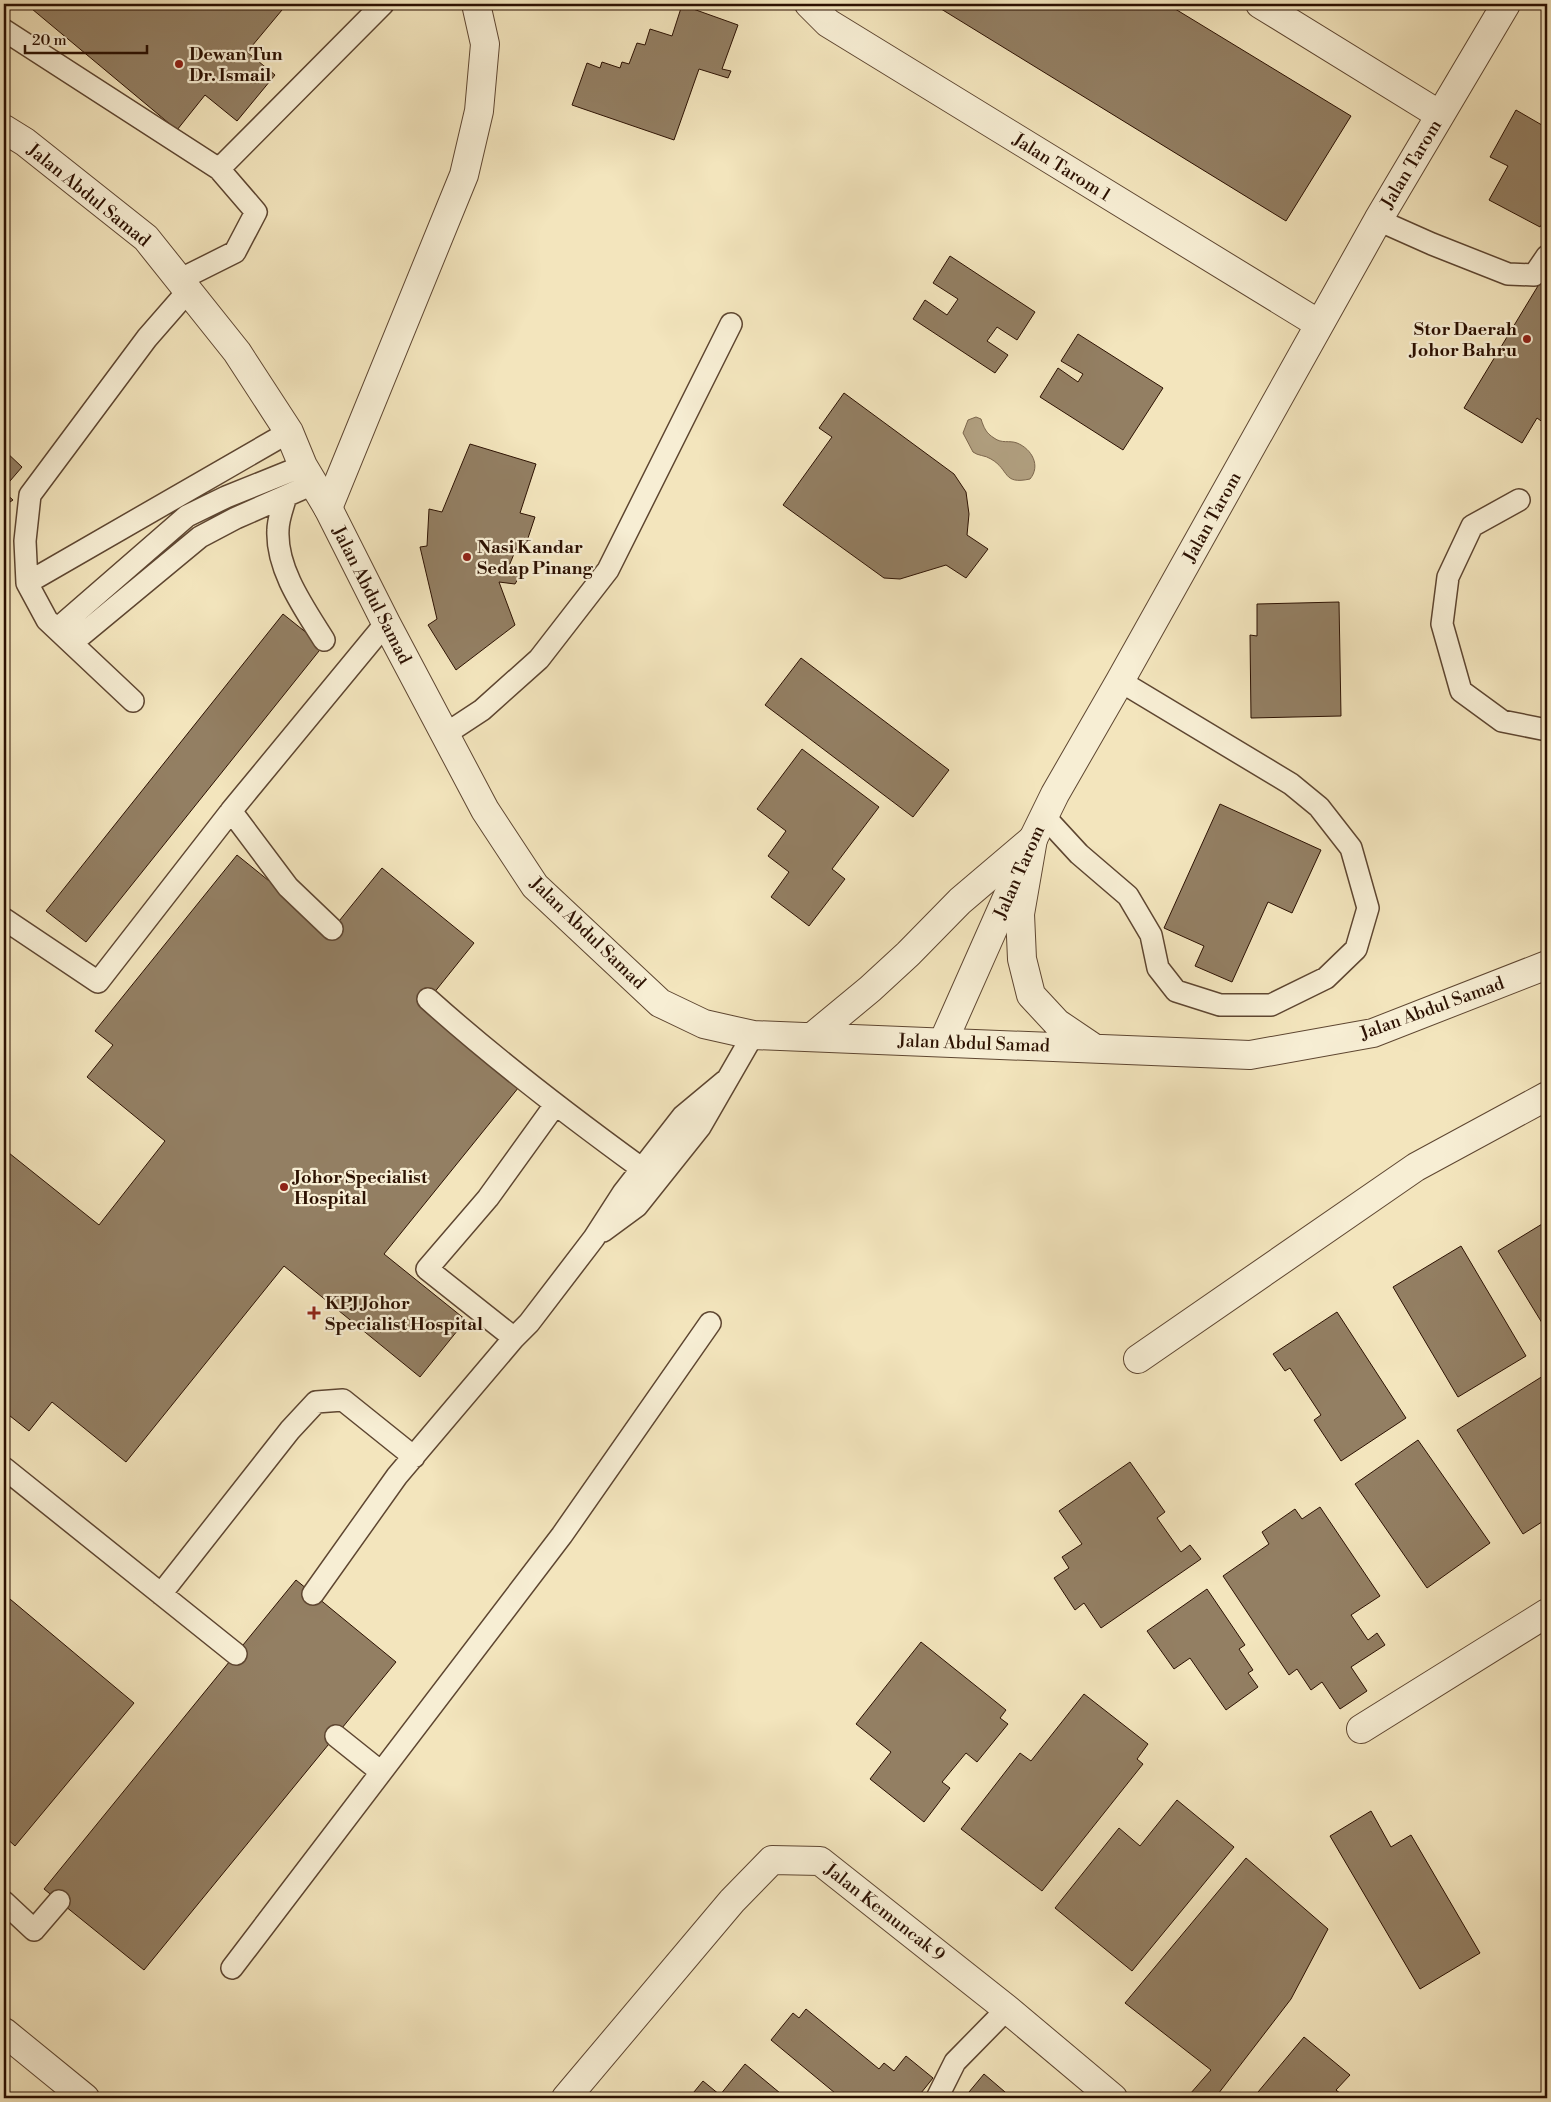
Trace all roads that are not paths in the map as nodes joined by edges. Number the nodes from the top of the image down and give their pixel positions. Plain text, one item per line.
1 (383, 4) edge
2 (476, 4) edge
3 (809, 4) edge
4 (1260, 4) edge
5 (1506, 4) edge
6 (4, 30) edge
7 (1440, 115) junction
8 (4, 129) edge
9 (219, 169) junction
10 (1378, 220) junction
11 (1547, 256) edge
12 (183, 286) junction
13 (731, 324) dead end
14 (1319, 324) junction
15 (288, 432) junction
16 (308, 475) junction
17 (286, 496) junction
18 (1519, 500) dead end
19 (328, 508) junction
20 (27, 583) junction
21 (386, 623) junction
22 (64, 636) junction
23 (324, 640) dead end
24 (1120, 681) junction
25 (133, 701) dead end
26 (1547, 730) edge
27 (444, 735) junction
28 (231, 811) junction
29 (1038, 828) junction
30 (4, 919) edge
31 (332, 929) dead end
32 (1547, 966) edge
33 (428, 999) dead end
34 (753, 1035) junction
35 (812, 1036) junction
36 (943, 1042) junction
37 (1094, 1048) junction
38 (725, 1081) junction
39 (1547, 1096) edge
40 (555, 1105) junction
41 (641, 1168) junction
42 (594, 1238) junction
43 (710, 1323) dead end
44 (514, 1338) junction
45 (1138, 1359) dead end
46 (414, 1457) junction
47 (4, 1468) edge
48 (161, 1594) junction
49 (313, 1594) dead end
50 (1547, 1613) edge
51 (236, 1654) dead end
52 (1361, 1728) dead end
53 (336, 1736) dead end
54 (381, 1772) junction
55 (59, 1901) dead end
56 (4, 1902) edge
57 (232, 1968) dead end
58 (1007, 2009) junction
59 (4, 2032) edge
60 (85, 2098) edge
61 (566, 2098) edge
62 (937, 2098) edge
63 (1113, 2098) edge

1 - 9 lane
2 - 19 street
3 - 14 street, Jalan Tarom 1
4 - 7 street
5 - 7 street, Jalan Tarom
6 - 9 lane
7 - 10 street, Jalan Tarom
8 - 12 street, Jalan Abdul Samad
9 - 12 lane
10 - 11 lane
10 - 14 street, Jalan Tarom
12 - 15 street, Jalan Abdul Samad
12 - 20 lane
13 - 27 lane
14 - 24 street, Jalan Tarom
15 - 16 street, Jalan Abdul Samad
15 - 20 lane
16 - 17 lane
16 - 19 street, Jalan Abdul Samad
16 - 22 lane
17 - 22 lane
17 - 23 lane
18 - 26 lane
19 - 21 street, Jalan Abdul Samad
20 - 22 lane
21 - 27 street, Jalan Abdul Samad
21 - 28 lane
22 - 25 lane
24 - 29 street, Jalan Tarom
24 - 29 lane
27 - 34 street, Jalan Abdul Samad
28 - 30 lane
28 - 31 lane
29 - 35 street
29 - 36 street, Jalan Tarom
29 - 37 street
32 - 37 street, Jalan Abdul Samad
33 - 40 lane
34 - 35 street, Jalan Abdul Samad
34 - 38 lane
35 - 36 street, Jalan Abdul Samad
36 - 37 street, Jalan Abdul Samad
38 - 41 lane
38 - 42 lane
39 - 45 street
40 - 41 lane
40 - 44 lane
41 - 42 lane
42 - 44 lane
43 - 54 lane
44 - 46 lane
46 - 48 lane
46 - 49 lane
47 - 48 lane
48 - 51 lane
50 - 52 street
53 - 54 lane
54 - 57 lane
55 - 56 lane
58 - 61 street, Jalan Kemuncak 9
58 - 62 lane
58 - 63 street, Jalan Kemuncak 9
59 - 60 street

